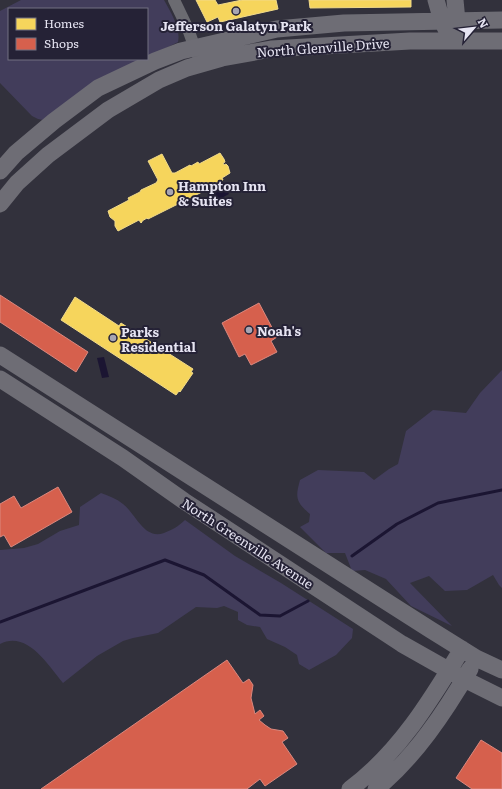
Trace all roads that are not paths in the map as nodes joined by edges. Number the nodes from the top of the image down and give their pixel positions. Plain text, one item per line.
1 (174, 0) edge
2 (436, 0) edge
3 (455, 0) edge
4 (502, 20) edge
5 (449, 21) junction
6 (502, 41) edge
7 (452, 42) junction
8 (195, 48) junction
9 (200, 64) junction
10 (0, 171) edge
11 (0, 204) edge
12 (0, 355) edge
13 (0, 379) edge
14 (462, 649) junction
15 (476, 658) junction
16 (449, 670) junction
17 (502, 670) edge
18 (464, 679) junction
19 (502, 698) edge
20 (350, 789) edge
21 (376, 789) edge

1 - 8 street
2 - 5 street
3 - 5 street
4 - 5 street, North Glenville Drive
5 - 7 street
5 - 8 street, North Glenville Drive
6 - 7 street, North Glenville Drive
7 - 9 street, North Glenville Drive
8 - 9 street
8 - 10 street, North Glenville Drive
9 - 11 street, North Glenville Drive
12 - 14 street, North Greenville Avenue
13 - 16 street, North Greenville Avenue
14 - 15 street, North Greenville Avenue
14 - 16 street
15 - 17 street, North Greenville Avenue
15 - 18 street
16 - 18 street, North Greenville Avenue
16 - 20 street
18 - 19 street, North Greenville Avenue
18 - 21 street

